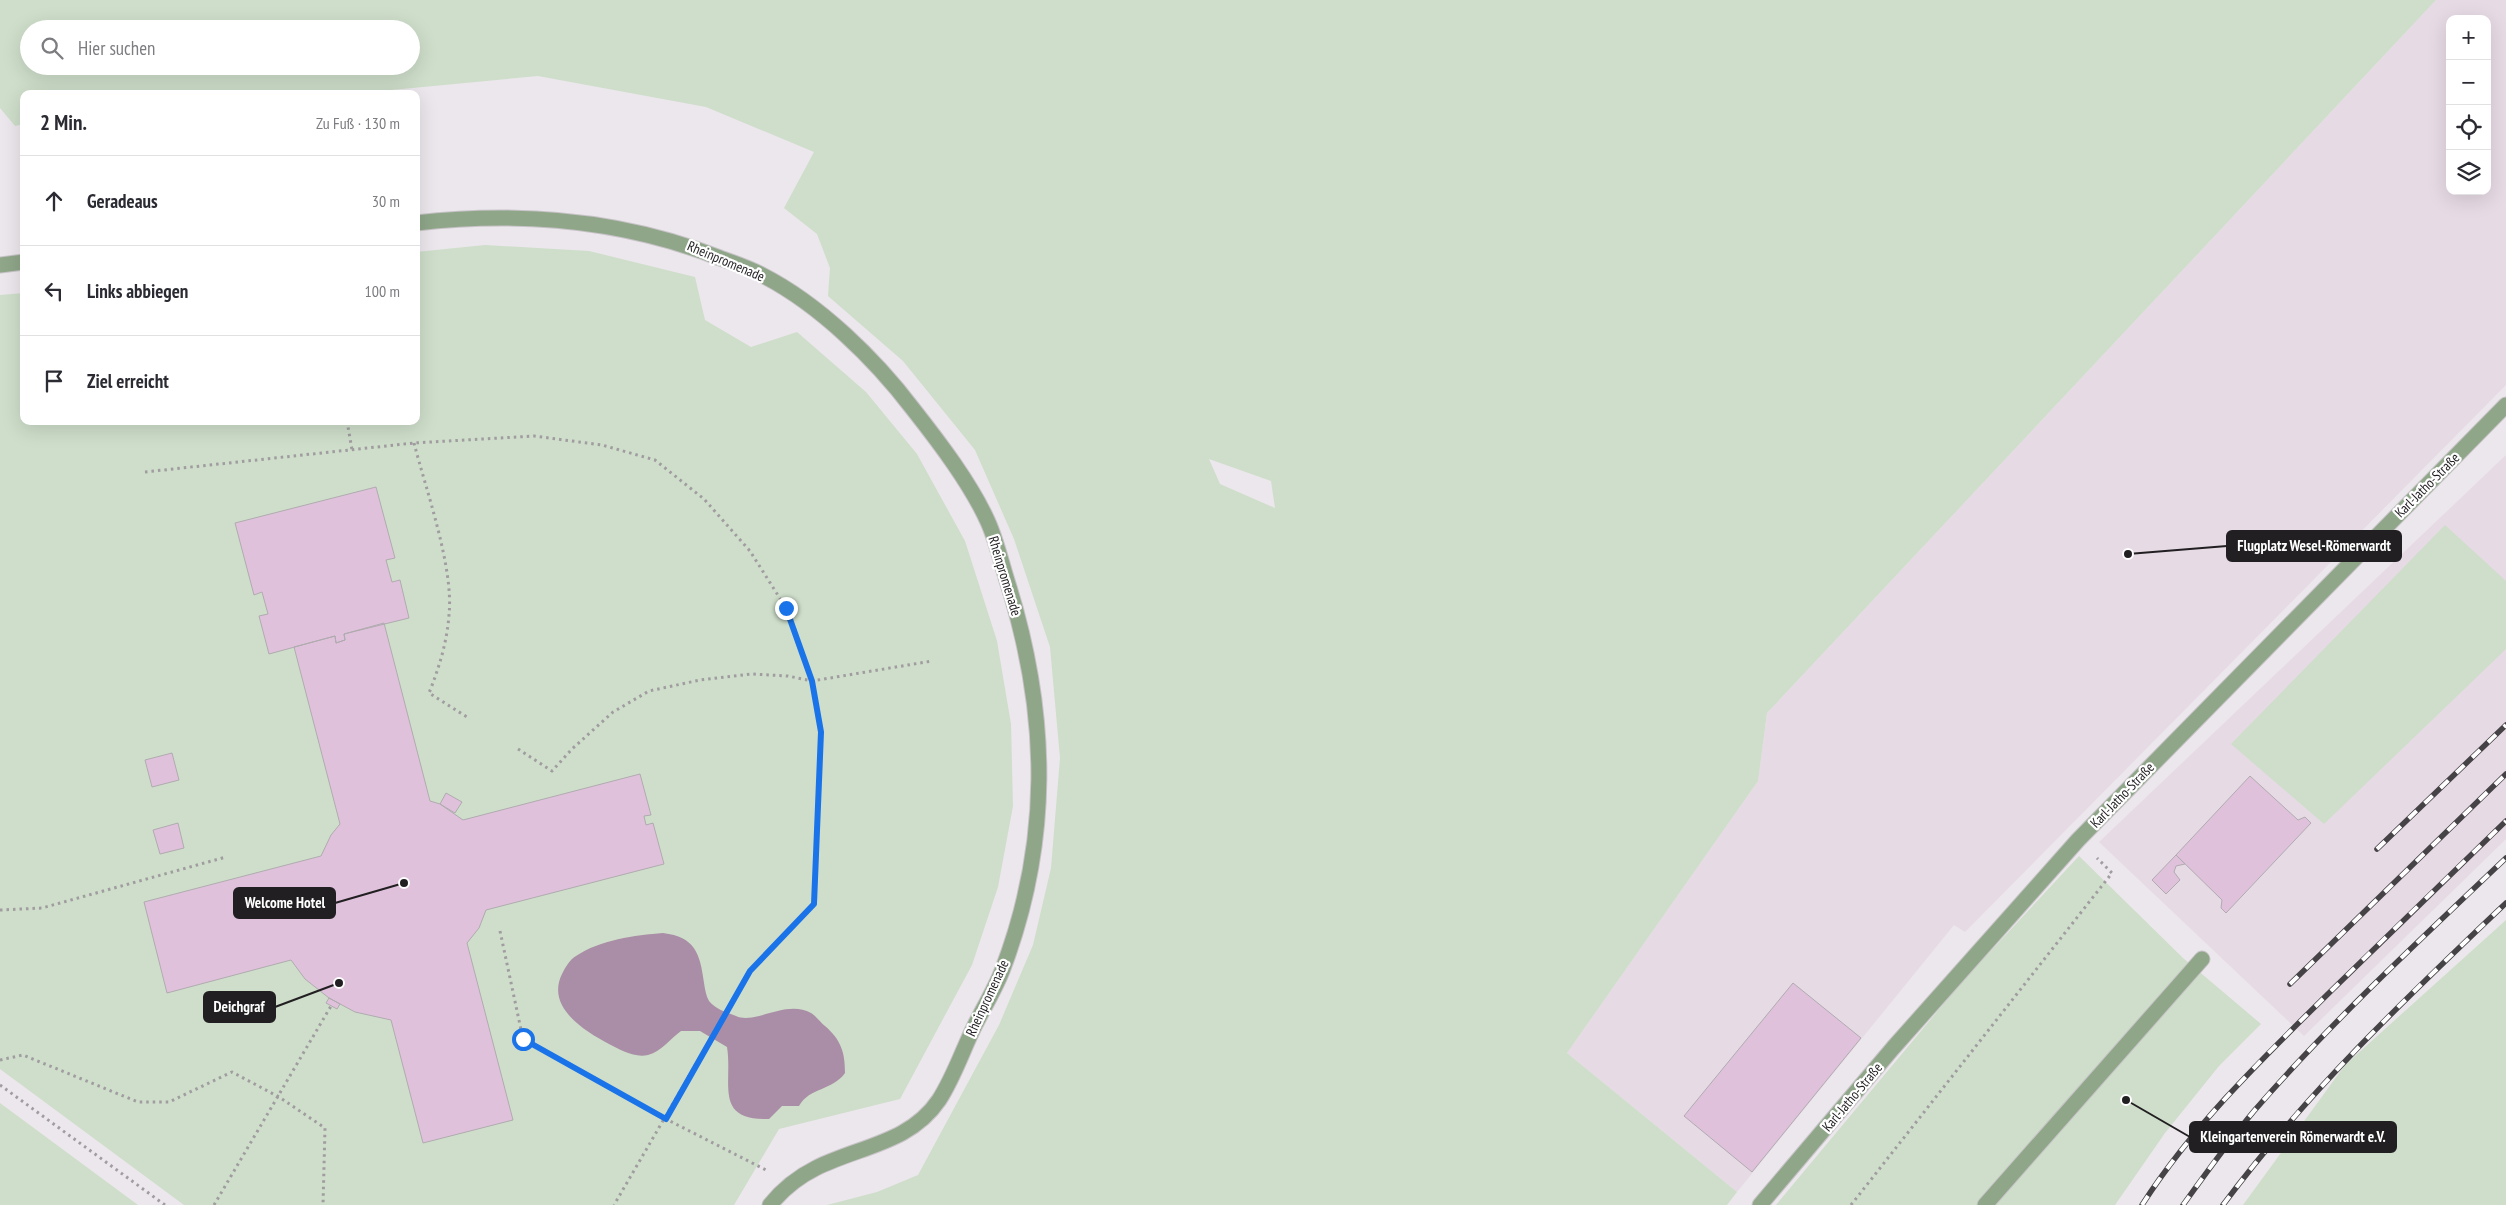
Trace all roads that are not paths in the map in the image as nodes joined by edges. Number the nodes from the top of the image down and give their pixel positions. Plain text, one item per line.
1 (420, 222) edge
2 (20, 262) edge
3 (0, 265) edge
4 (2506, 406) edge
5 (2202, 958) dead end
6 (770, 1205) edge
7 (1760, 1205) edge
8 (1985, 1205) edge

1 - 6 street, Rheinpromenade
2 - 3 street
4 - 7 street, Karl-Jatho-Straße
5 - 8 street

